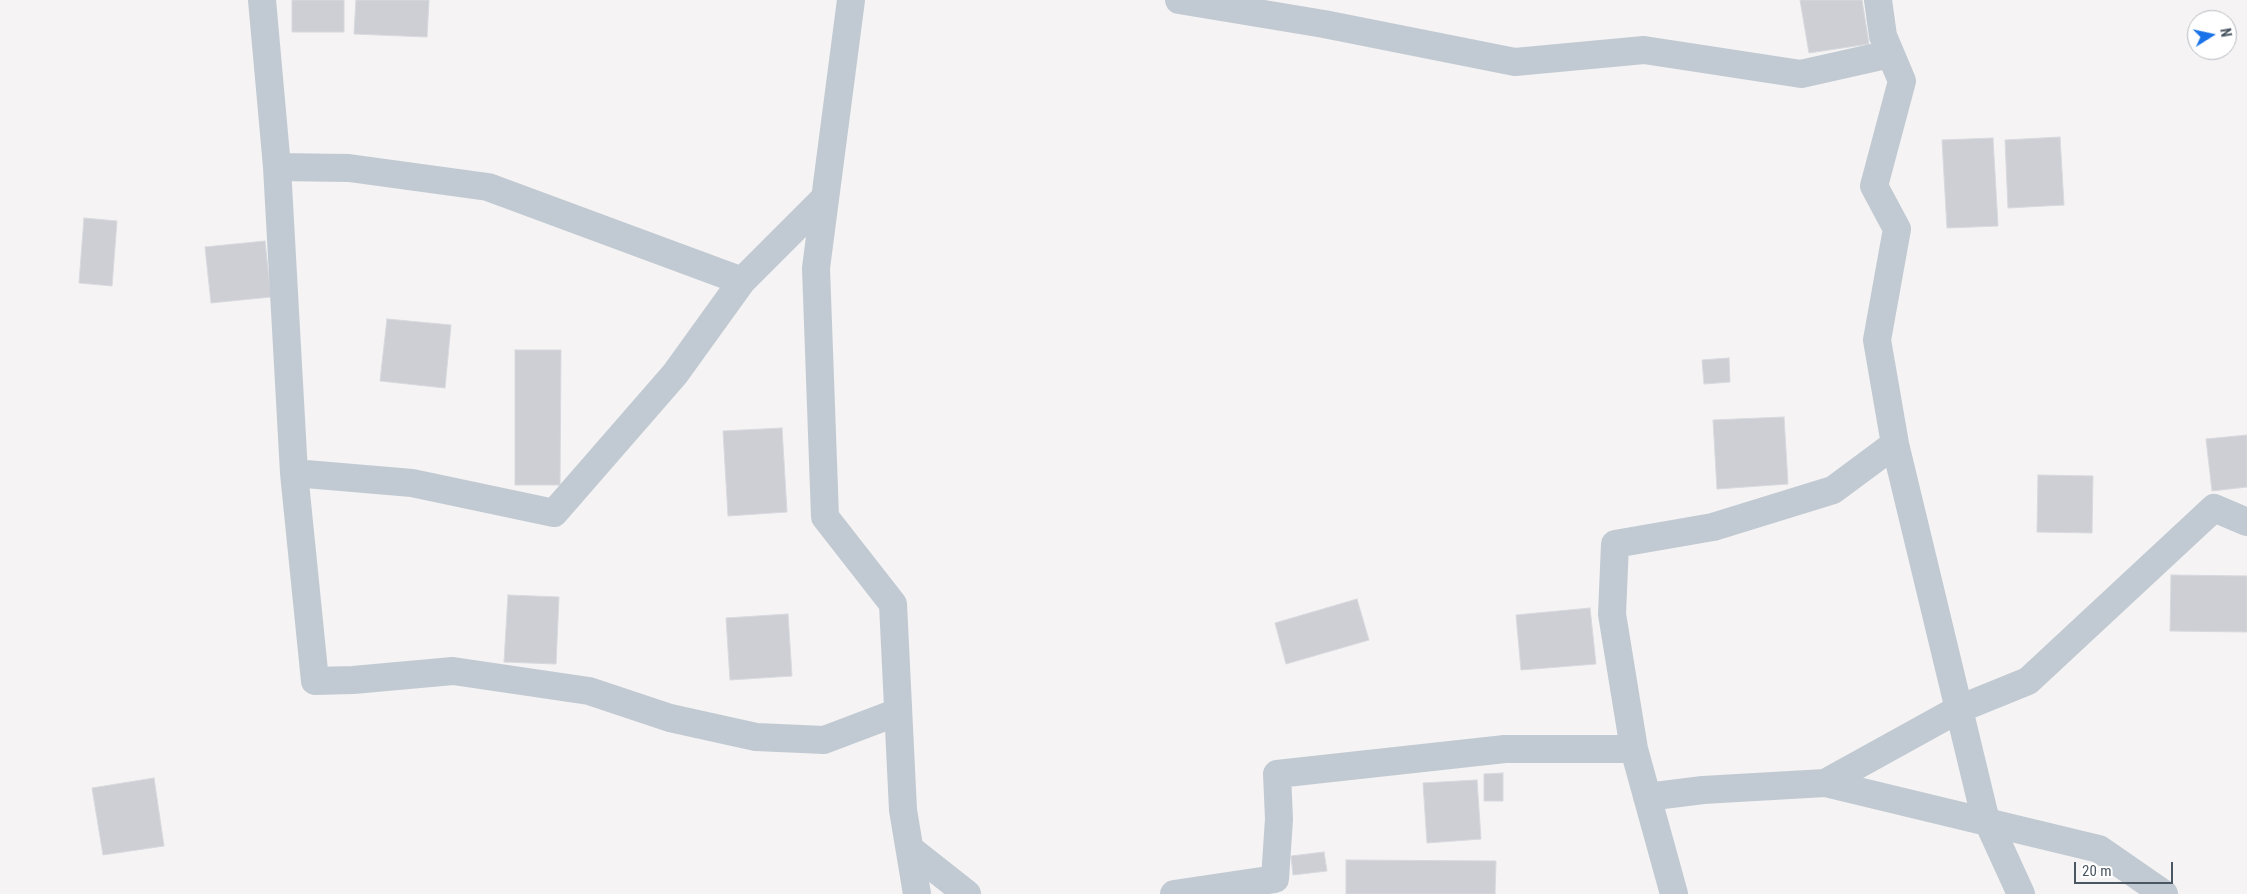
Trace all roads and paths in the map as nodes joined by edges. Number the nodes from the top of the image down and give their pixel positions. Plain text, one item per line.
1 (262, 0) edge
2 (851, 0) edge
3 (1179, 0) edge
4 (1878, 0) edge
5 (1890, 54) junction
6 (277, 167) junction
7 (824, 199) junction
8 (742, 281) junction
9 (1896, 444) junction
10 (294, 473) junction
11 (2247, 522) edge
12 (1959, 709) junction
13 (898, 712) junction
14 (1634, 749) junction
15 (1826, 783) junction
16 (1647, 797) junction
17 (1988, 823) junction
18 (910, 849) junction
19 (917, 894) edge
20 (967, 894) edge
21 (1174, 894) edge
22 (1674, 894) edge
23 (2021, 894) edge
24 (2164, 894) edge

1 - 6 street
2 - 7 street
3 - 5 street
4 - 5 street
5 - 9 street
6 - 8 street
6 - 10 street
7 - 8 street
7 - 13 street
8 - 10 street
9 - 12 street
9 - 14 street
10 - 13 street
11 - 12 street
12 - 15 street
12 - 17 street
13 - 18 street
14 - 16 street
14 - 21 street
15 - 16 street
15 - 17 street
16 - 22 street
17 - 23 street
17 - 24 street
18 - 19 street
18 - 20 street

